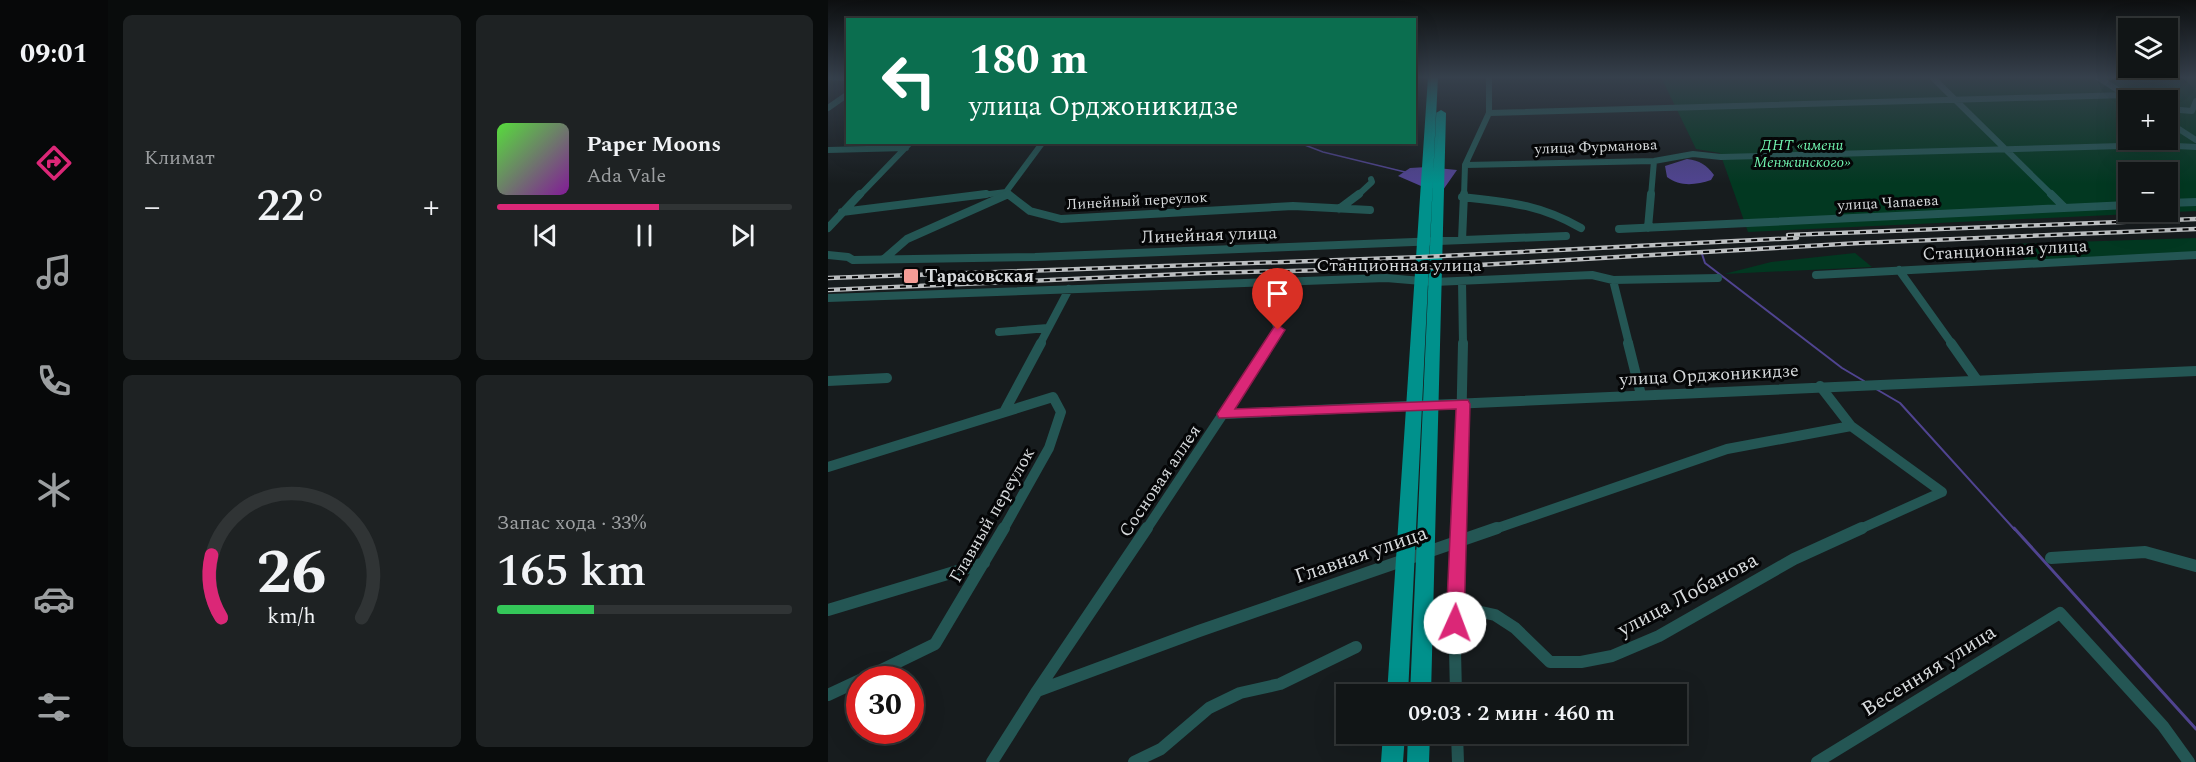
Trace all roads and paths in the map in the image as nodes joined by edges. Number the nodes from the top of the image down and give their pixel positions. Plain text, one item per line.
1 (1490, 112) edge
2 (1433, 113) edge
3 (1438, 113) edge
4 (1968, 113) edge
5 (2178, 128) edge
6 (2196, 140) edge
7 (1042, 144) edge
8 (908, 145) edge
9 (2196, 147) edge
10 (828, 150) edge
11 (2008, 150) junction
12 (1433, 161) junction
13 (1654, 161) junction
14 (1465, 165) junction
15 (1371, 178) dead end
16 (1007, 193) junction
17 (1462, 197) junction
18 (2196, 202) edge
19 (2178, 203) edge
20 (2118, 205) edge
21 (2064, 207) junction
22 (1340, 209) junction
23 (1370, 210) dead end
24 (842, 212) junction
25 (828, 228) edge
26 (1581, 228) dead end
27 (1648, 228) junction
28 (1619, 229) dead end
29 (1566, 236) dead end
30 (1462, 240) junction
31 (828, 255) edge
32 (2196, 255) edge
33 (884, 259) junction
34 (1899, 270) junction
35 (1816, 274) dead end
36 (1718, 278) dead end
37 (1613, 280) junction
38 (1263, 281) junction
39 (1462, 281) junction
40 (1069, 289) junction
41 (828, 298) edge
42 (1048, 328) junction
43 (999, 332) dead end
44 (2196, 371) edge
45 (887, 378) dead end
46 (1977, 380) junction
47 (831, 381) edge
48 (1820, 386) junction
49 (828, 391) edge
50 (1641, 395) junction
51 (1463, 404) junction
52 (1004, 412) junction
53 (1224, 414) junction
54 (1851, 426) junction
55 (828, 467) edge
56 (1459, 541) junction
57 (2051, 558) dead end
58 (984, 563) junction
59 (2196, 566) edge
60 (1414, 587) junction
61 (1454, 606) junction
62 (828, 610) edge
63 (1356, 647) dead end
64 (889, 666) edge
65 (1398, 684) edge
66 (1419, 684) edge
67 (1456, 684) edge
68 (846, 687) edge
69 (1037, 691) junction
70 (828, 695) edge
71 (1393, 744) edge
72 (1419, 744) edge
73 (1457, 744) edge
74 (992, 762) edge
75 (1134, 762) edge
76 (1392, 762) edge
77 (1418, 762) edge
78 (1458, 762) edge
79 (1817, 762) edge
80 (2188, 762) edge

1 - 14 street
2 - 12 main road
3 - 12 main road
4 - 11 street
5 - 6 street
7 - 16 street
8 - 10 street
8 - 24 street
9 - 11 street, улица Фурманова
11 - 13 street, улица Фурманова
11 - 21 street
12 - 60 main road
13 - 14 street, улица Фурманова
13 - 27 street
14 - 17 street
15 - 22 street
16 - 22 street, Линейный переулок
16 - 24 street
16 - 33 street
17 - 26 street
17 - 30 street
18 - 19 street
20 - 21 street, улица Чапаева
21 - 27 street, улица Чапаева
22 - 23 street, Линейный переулок
24 - 25 street
27 - 28 street
29 - 30 street, Линейная улица
30 - 33 street, Линейная улица
31 - 33 street, Линейная улица
32 - 34 street, Станционная улица
34 - 35 street, Станционная улица
34 - 46 street
36 - 37 street, Станционная улица
37 - 39 street, Станционная улица
37 - 50 street
38 - 39 street, Станционная улица
38 - 40 street, Станционная улица
38 - 53 street, Сосновая аллея
39 - 51 street
40 - 41 street, Станционная улица
40 - 42 street
42 - 43 street
42 - 52 street
44 - 46 street, улица Орджоникидзе
45 - 47 street
46 - 48 street, улица Орджоникидзе
47 - 49 street
48 - 50 street, улица Орджоникидзе
48 - 54 street
50 - 51 street, улица Орджоникидзе
51 - 53 street, улица Орджоникидзе
51 - 56 street
52 - 55 street
52 - 58 street, Главный переулок
53 - 69 street, Сосновая аллея
54 - 56 street, Главная улица
54 - 61 street, улица Лобанова
56 - 61 street
56 - 69 street, Главная улица
57 - 59 street
58 - 62 street
58 - 64 street, Главный переулок
60 - 65 main road
60 - 66 main road
61 - 67 street
63 - 75 street
68 - 70 street
69 - 74 street
71 - 76 main road
72 - 77 main road
73 - 78 street
79 - 80 street, Весенняя улица

